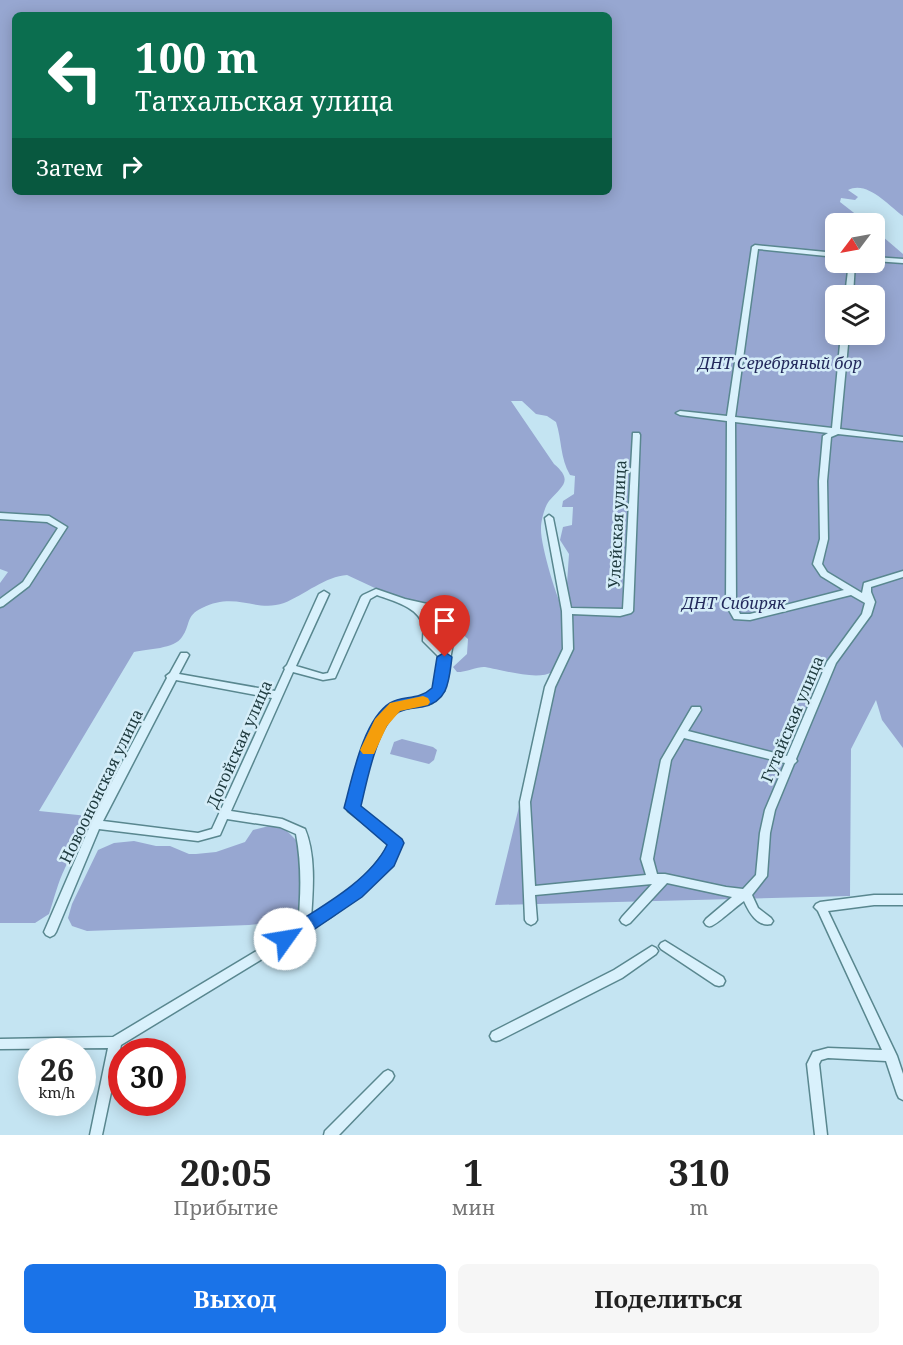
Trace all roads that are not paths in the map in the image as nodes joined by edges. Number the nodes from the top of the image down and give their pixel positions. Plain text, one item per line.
1 (825, 254) edge
2 (885, 260) edge
3 (903, 261) edge
4 (844, 345) edge
5 (680, 413) dead end
6 (731, 418) junction
7 (836, 432) junction
8 (636, 435) dead end
9 (903, 439) edge
10 (0, 516) edge
11 (549, 518) dead end
12 (903, 574) edge
13 (850, 592) junction
14 (324, 594) dead end
15 (404, 602) junction
16 (870, 602) junction
17 (0, 604) edge
18 (567, 611) junction
19 (184, 655) dead end
20 (445, 657) junction
21 (289, 668) junction
22 (171, 676) junction
23 (277, 695) junction
24 (696, 710) dead end
25 (684, 734) junction
26 (792, 761) junction
27 (224, 814) junction
28 (96, 824) junction
29 (665, 878) junction
30 (653, 880) junction
31 (529, 891) junction
32 (746, 894) junction
33 (903, 900) edge
34 (531, 920) dead end
35 (626, 920) dead end
36 (767, 921) dead end
37 (710, 922) dead end
38 (304, 928) junction
39 (50, 932) dead end
40 (664, 946) dead end
41 (652, 951) dead end
42 (719, 981) dead end
43 (496, 1036) dead end
44 (122, 1038) edge
45 (108, 1042) edge
46 (0, 1044) edge
47 (891, 1056) junction
48 (108, 1076) edge
49 (388, 1076) dead end
50 (903, 1094) edge
51 (96, 1135) edge
52 (330, 1135) edge
53 (821, 1135) edge

1 - 6 street
2 - 3 street
4 - 7 street
5 - 6 street
6 - 7 street
6 - 13 street
7 - 9 street
7 - 13 street
8 - 18 street, Улейская улица
10 - 17 street
11 - 18 street
12 - 16 street, Гутайская улица
13 - 16 street
14 - 21 street, Догойская улица
15 - 20 street, Догойская улица
15 - 20 street
15 - 21 street, Догойская улица
16 - 26 street, Гутайская улица
18 - 31 street
19 - 22 street, Новоононская улица
20 - 38 street
21 - 23 street, Догойская улица
22 - 23 street
22 - 28 street, Новоононская улица
23 - 27 street, Догойская улица
24 - 25 street
25 - 26 street
25 - 30 street
26 - 32 street, Гутайская улица
27 - 28 street, Догойская улица
27 - 38 street
28 - 39 street, Новоононская улица
29 - 30 street
29 - 32 street
29 - 35 street
30 - 31 street
31 - 34 street
32 - 36 street
32 - 37 street
33 - 47 street
38 - 44 street
40 - 42 street
41 - 43 street
45 - 46 street
47 - 50 street
47 - 53 street
48 - 51 street
49 - 52 street

